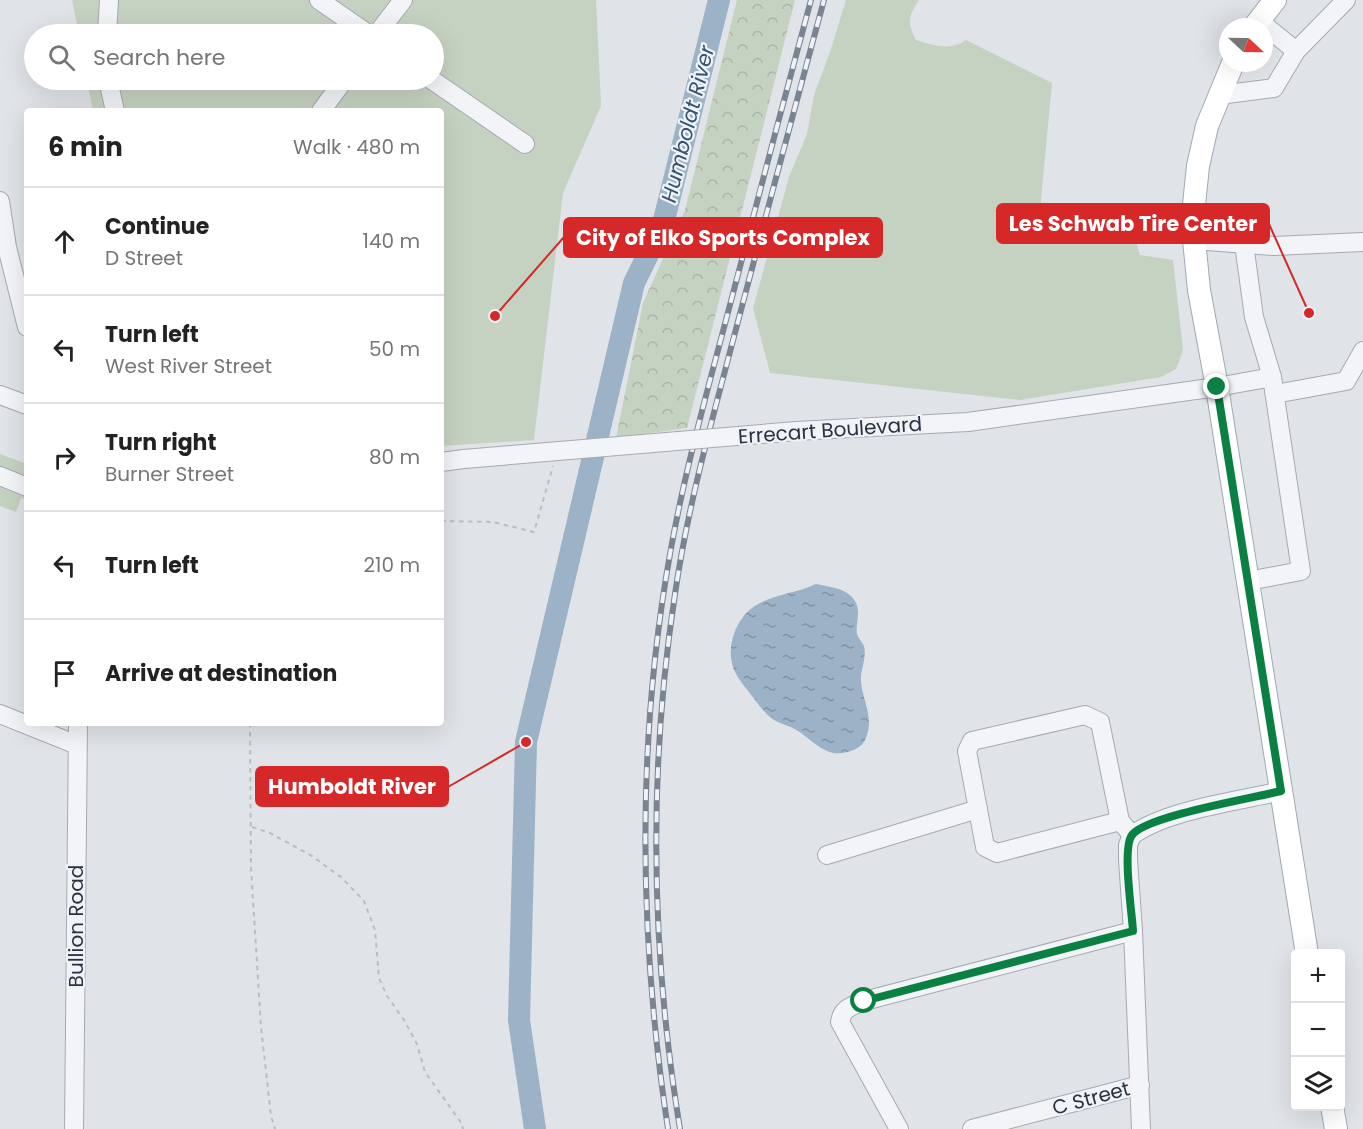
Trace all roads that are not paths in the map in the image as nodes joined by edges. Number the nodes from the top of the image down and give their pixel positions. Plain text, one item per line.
1 (109, 0) edge
2 (319, 0) edge
3 (403, 0) edge
4 (1275, 0) edge
5 (1346, 0) edge
6 (1261, 18) edge
7 (108, 24) edge
8 (354, 24) edge
9 (385, 24) edge
10 (1273, 35) edge
11 (1296, 51) junction
12 (1229, 72) edge
13 (444, 88) edge
14 (110, 90) edge
15 (337, 90) edge
16 (1219, 95) junction
17 (114, 108) edge
18 (323, 108) edge
19 (525, 144) dead end
20 (0, 201) edge
21 (1194, 240) junction
22 (1363, 242) edge
23 (1244, 244) junction
24 (24, 315) edge
25 (1363, 351) edge
26 (1274, 386) junction
27 (1217, 387) junction
28 (0, 395) edge
29 (24, 404) edge
30 (444, 462) edge
31 (0, 476) edge
32 (24, 486) edge
33 (1248, 581) junction
34 (0, 714) edge
35 (24, 724) edge
36 (30, 726) edge
37 (78, 726) edge
38 (77, 745) junction
39 (1281, 791) junction
40 (978, 809) junction
41 (1126, 828) junction
42 (827, 855) dead end
43 (1133, 931) junction
44 (1306, 949) edge
45 (1140, 1085) junction
46 (1333, 1111) edge
47 (74, 1129) edge
48 (899, 1129) edge
49 (972, 1129) edge
50 (1141, 1129) edge
51 (1336, 1129) edge

1 - 7 street
2 - 8 street
3 - 9 street
4 - 6 main road
5 - 11 street
10 - 11 street
11 - 16 street
12 - 16 main road
13 - 19 street
14 - 17 street
15 - 18 street
16 - 21 main road
20 - 24 street
21 - 23 street
21 - 27 main road
22 - 23 street
23 - 26 street
25 - 26 street, Errecart Boulevard
26 - 27 street, Errecart Boulevard
26 - 33 street
27 - 30 street, Errecart Boulevard, bridge
27 - 33 main road
28 - 29 street
31 - 32 street
33 - 39 main road
34 - 35 street
36 - 38 street
37 - 38 street, Bullion Road
38 - 47 street, Bullion Road
39 - 41 street
39 - 44 main road
40 - 41 street
40 - 41 street
40 - 42 street
41 - 43 street
43 - 45 street
43 - 48 street
45 - 49 street, C Street
45 - 50 street
46 - 51 main road

